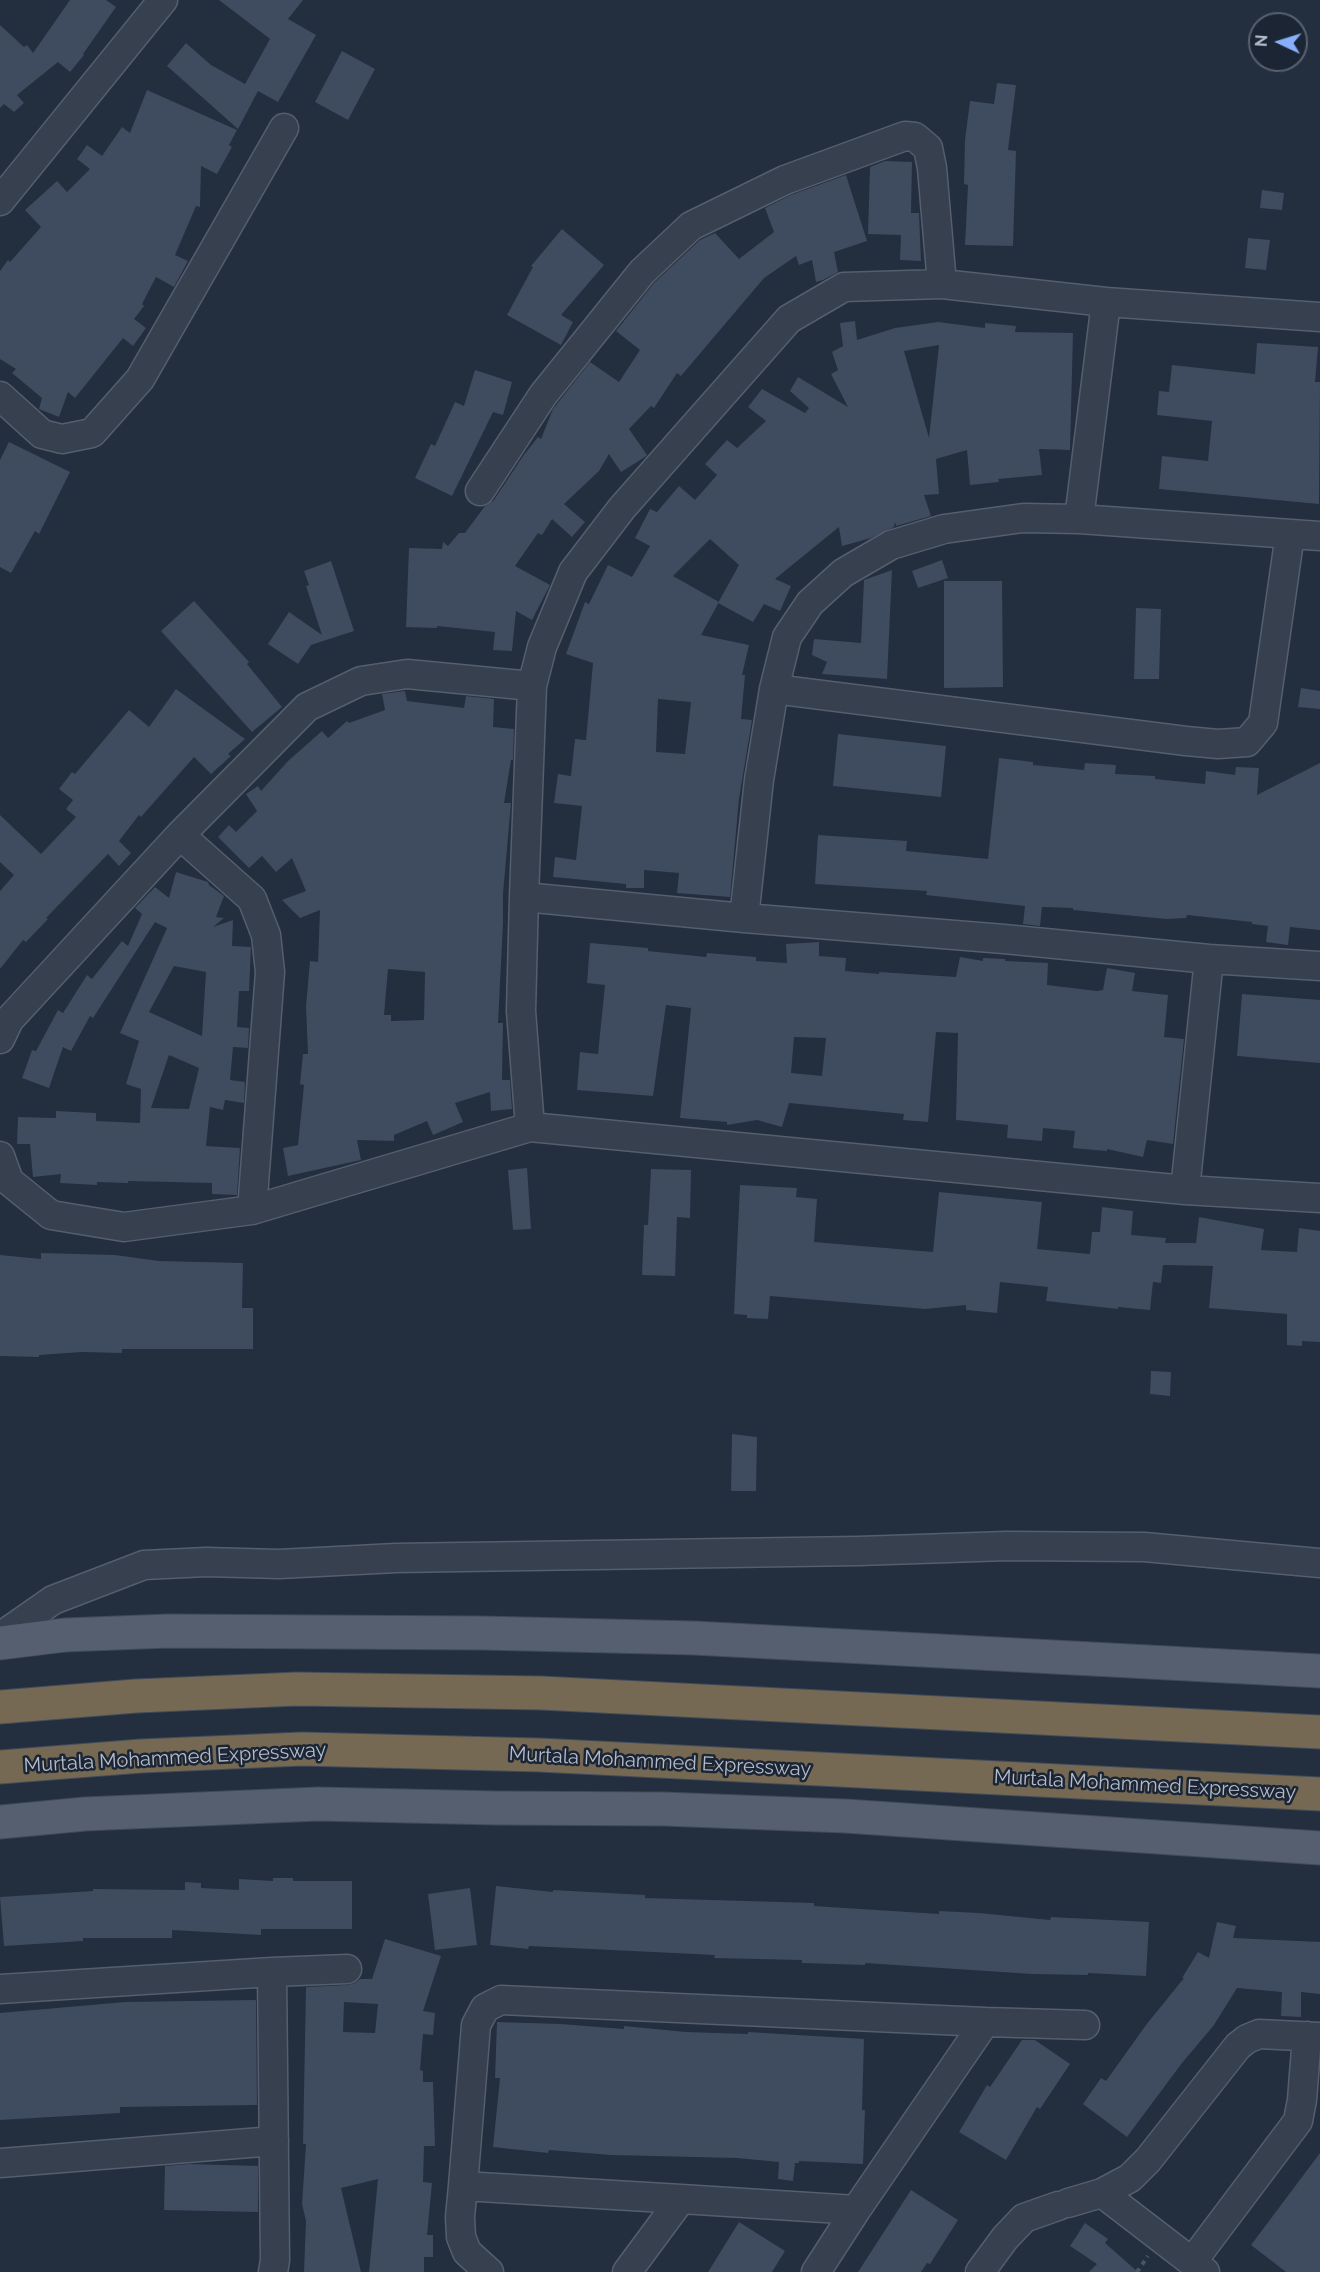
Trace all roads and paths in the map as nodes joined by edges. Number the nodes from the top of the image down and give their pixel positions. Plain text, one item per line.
1 (163, 0) edge
2 (284, 128) dead end
3 (0, 201) edge
4 (942, 284) junction
5 (1106, 302) junction
6 (1320, 317) edge
7 (0, 397) edge
8 (480, 491) dead end
9 (1079, 519) junction
10 (1290, 534) junction
11 (1320, 536) edge
12 (532, 686) junction
13 (774, 689) junction
14 (180, 835) junction
15 (524, 897) junction
16 (744, 918) junction
17 (1209, 959) junction
18 (1320, 966) edge
19 (0, 1039) edge
20 (530, 1127) junction
21 (0, 1156) edge
22 (1185, 1190) junction
23 (1320, 1198) edge
24 (252, 1210) junction
25 (1320, 1563) edge
26 (0, 1636) edge
27 (0, 1643) edge
28 (1320, 1671) edge
29 (0, 1707) edge
30 (1320, 1732) edge
31 (0, 1767) edge
32 (1320, 1794) edge
33 (0, 1822) edge
34 (1320, 1848) edge
35 (347, 1969) dead end
36 (272, 1972) junction
37 (0, 1989) edge
38 (985, 2022) junction
39 (1085, 2025) dead end
40 (1313, 2037) edge
41 (274, 2141) junction
42 (0, 2163) edge
43 (464, 2186) junction
44 (1102, 2193) junction
45 (681, 2199) junction
46 (856, 2210) junction
47 (1198, 2267) edge
48 (273, 2272) edge
49 (489, 2272) edge
50 (627, 2272) edge
51 (816, 2272) edge
52 (980, 2272) edge

1 - 3 street
2 - 7 street
4 - 5 street
4 - 8 street
4 - 12 street
5 - 6 street
5 - 9 street
9 - 10 street
9 - 13 street
10 - 11 street
10 - 13 street
12 - 14 street
12 - 15 street
13 - 16 street
14 - 19 street
14 - 24 street
15 - 16 street
15 - 20 street
16 - 17 street
17 - 18 street
17 - 22 street
20 - 22 street
20 - 24 street
21 - 24 street
22 - 23 street
25 - 26 street
27 - 28 main road
29 - 30 highway
31 - 32 highway, Murtala Mohammed Expressway
33 - 34 main road
35 - 36 street
36 - 37 street
36 - 41 street
38 - 39 street
38 - 43 street
38 - 46 street
40 - 44 street
40 - 47 street
41 - 42 street
41 - 48 street
43 - 45 street
43 - 49 street
44 - 47 street
44 - 52 street
45 - 46 street
45 - 50 street
46 - 51 street

